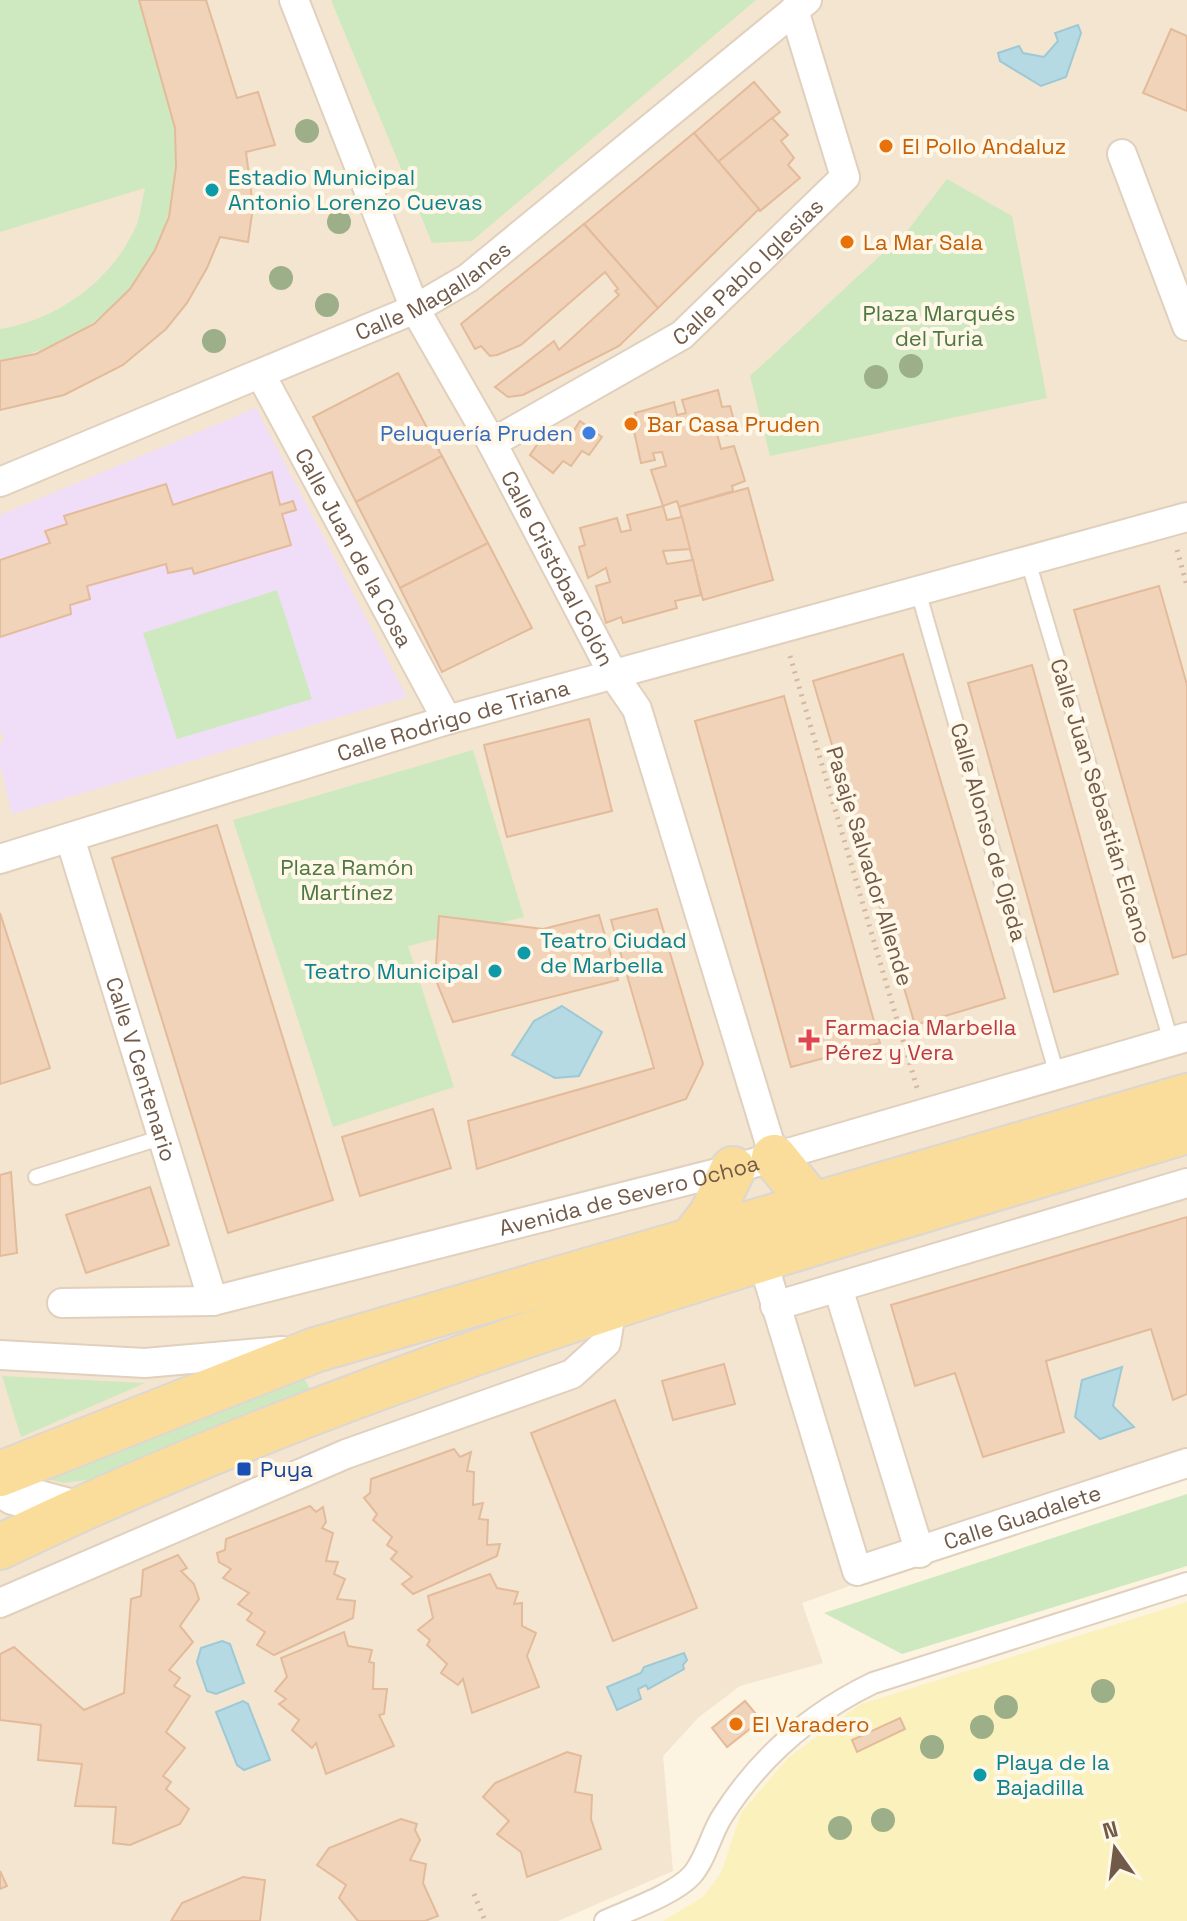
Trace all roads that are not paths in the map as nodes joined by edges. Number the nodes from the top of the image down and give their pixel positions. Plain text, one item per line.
1 (294, 0) edge
2 (800, 5) edge
3 (1122, 154) dead end
4 (415, 309) junction
5 (1187, 326) edge
6 (261, 375) junction
7 (492, 443) junction
8 (0, 482) edge
9 (1178, 520) edge
10 (1028, 561) junction
11 (918, 591) junction
12 (613, 674) junction
13 (447, 720) junction
14 (70, 838) junction
15 (0, 859) edge
16 (1179, 1039) edge
17 (1057, 1075) junction
18 (1187, 1096) edge
19 (1187, 1131) edge
20 (163, 1137) junction
21 (774, 1157) junction
22 (733, 1169) junction
23 (36, 1177) dead end
24 (1187, 1183) edge
25 (813, 1205) junction
26 (691, 1241) junction
27 (762, 1259) junction
28 (838, 1288) junction
29 (213, 1301) junction
30 (62, 1303) dead end
31 (612, 1305) junction
32 (775, 1306) junction
33 (315, 1350) junction
34 (0, 1355) edge
35 (1187, 1463) edge
36 (0, 1474) edge
37 (0, 1484) edge
38 (76, 1511) junction
39 (0, 1547) edge
40 (920, 1553) junction
41 (1187, 1583) edge
42 (0, 1603) edge
43 (605, 1921) edge

1 - 4 street, Calle Cristóbal Colón
2 - 4 street, Calle Magallanes
2 - 7 street, Calle Pablo Iglesias
3 - 5 street
4 - 6 street, Calle Magallanes
4 - 7 street, Calle Cristóbal Colón
6 - 8 street, Calle Magallanes
6 - 13 street, Calle Juan de la Cosa
7 - 12 street, Calle Cristóbal Colón
9 - 10 street, Calle Rodrigo de Triana
10 - 11 street, Calle Rodrigo de Triana
10 - 16 lane, Calle Juan Sebastián Elcano
11 - 12 street, Calle Rodrigo de Triana
11 - 17 lane, Calle Alonso de Ojeda
12 - 13 street, Calle Rodrigo de Triana
12 - 21 street, Calle Cristóbal Colón
13 - 14 street, Calle Rodrigo de Triana
14 - 15 street, Calle Rodrigo de Triana
14 - 20 street, Calle V Centenario
16 - 17 street, Avenida de Severo Ochoa
17 - 21 street, Avenida de Severo Ochoa
18 - 25 main road
19 - 27 main road
20 - 23 lane
20 - 29 street, Calle V Centenario
21 - 22 street, Avenida de Severo Ochoa
21 - 25 main road
22 - 26 main road
22 - 29 street, Avenida de Severo Ochoa
24 - 28 street
25 - 26 main road
26 - 33 main road
27 - 31 main road
27 - 32 street
28 - 32 street
28 - 40 street
29 - 30 street, Avenida de Severo Ochoa
31 - 38 main road
31 - 42 street
32 - 40 street, Calle Guadalete
33 - 34 street
33 - 36 main road
35 - 40 street, Calle Guadalete
37 - 38 main road
38 - 39 main road
41 - 43 street

